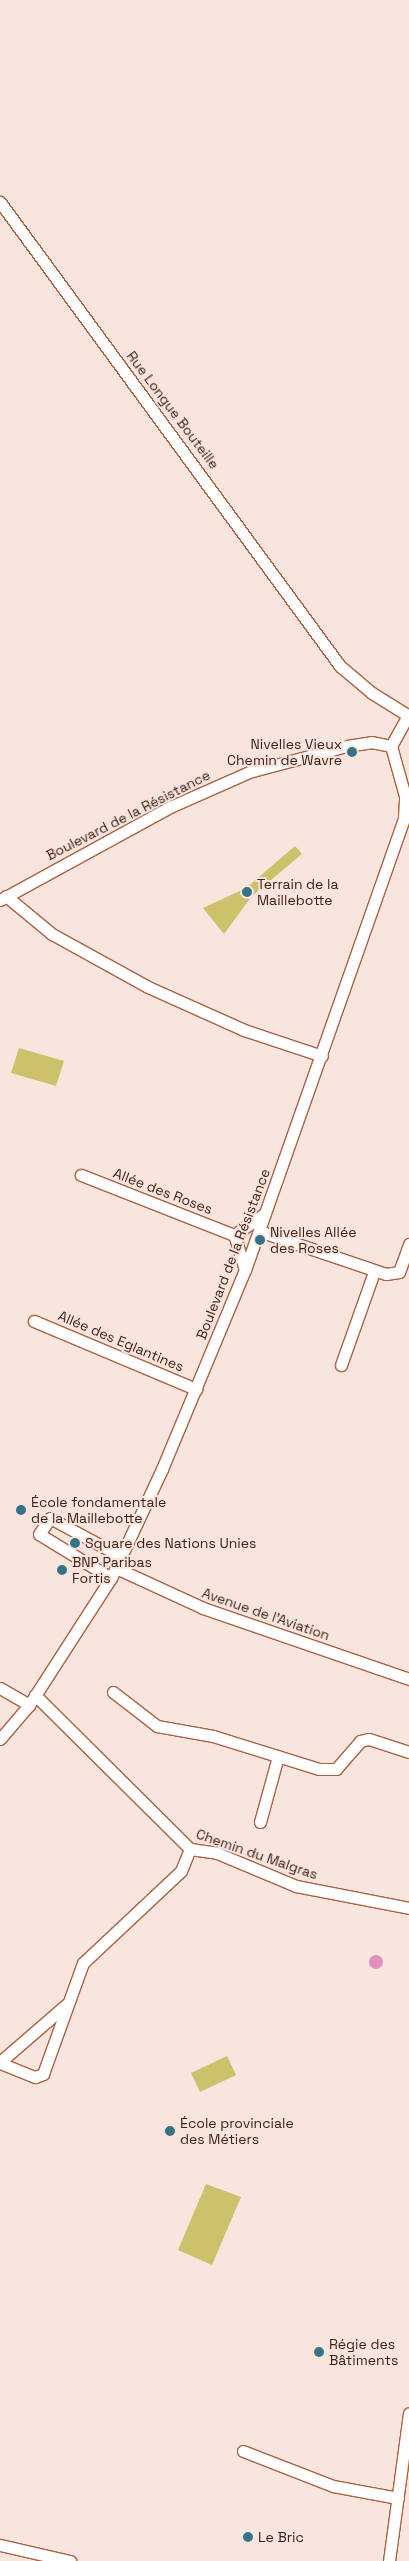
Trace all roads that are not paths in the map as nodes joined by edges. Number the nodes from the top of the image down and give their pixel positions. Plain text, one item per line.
1 (0, 202) edge
2 (408, 716) edge
3 (391, 746) junction
4 (397, 844) junction
5 (409, 846) edge
6 (3, 898) edge
7 (322, 1056) junction
8 (81, 1175) dead end
9 (265, 1213) junction
10 (259, 1231) junction
11 (234, 1235) junction
12 (409, 1244) edge
13 (245, 1270) junction
14 (374, 1272) junction
15 (34, 1321) dead end
16 (341, 1365) dead end
17 (196, 1389) junction
18 (116, 1568) junction
19 (409, 1680) edge
20 (0, 1688) edge
21 (113, 1692) dead end
22 (32, 1700) junction
23 (0, 1739) edge
24 (409, 1752) edge
25 (278, 1756) junction
26 (260, 1822) dead end
27 (190, 1849) junction
28 (409, 1908) edge
29 (68, 2002) junction
30 (0, 2062) edge
31 (409, 2413) edge
32 (243, 2451) dead end
33 (398, 2498) junction
34 (0, 2545) edge
35 (70, 2561) edge
36 (389, 2561) edge

1 - 2 street, Rue Longue Bouteille
2 - 3 street
3 - 4 street, Boulevard de la Résistance
3 - 6 street, Boulevard de la Résistance
4 - 5 street
4 - 7 street, Boulevard de la Résistance
6 - 7 street
7 - 9 street, Boulevard de la Résistance
8 - 11 street, Allée des Roses
9 - 10 street, Boulevard de la Résistance
9 - 11 street
10 - 13 street, Boulevard de la Résistance
10 - 14 street
11 - 13 street
12 - 14 street
13 - 17 street, Boulevard de la Résistance
14 - 16 street
15 - 17 street, Allée des Eglantines
17 - 18 street, Boulevard de la Résistance
18 - 18 street
18 - 19 street, Avenue de l'Aviation
18 - 22 street, Boulevard de la Résistance
20 - 22 street, Chemin du Malgras
21 - 25 street
22 - 23 street, Boulevard de la Résistance
22 - 27 street, Chemin du Malgras
24 - 25 street
25 - 26 street
27 - 28 street, Chemin du Malgras
27 - 29 street
29 - 30 street
29 - 30 street
31 - 33 street
32 - 33 street
33 - 36 street
34 - 35 street

